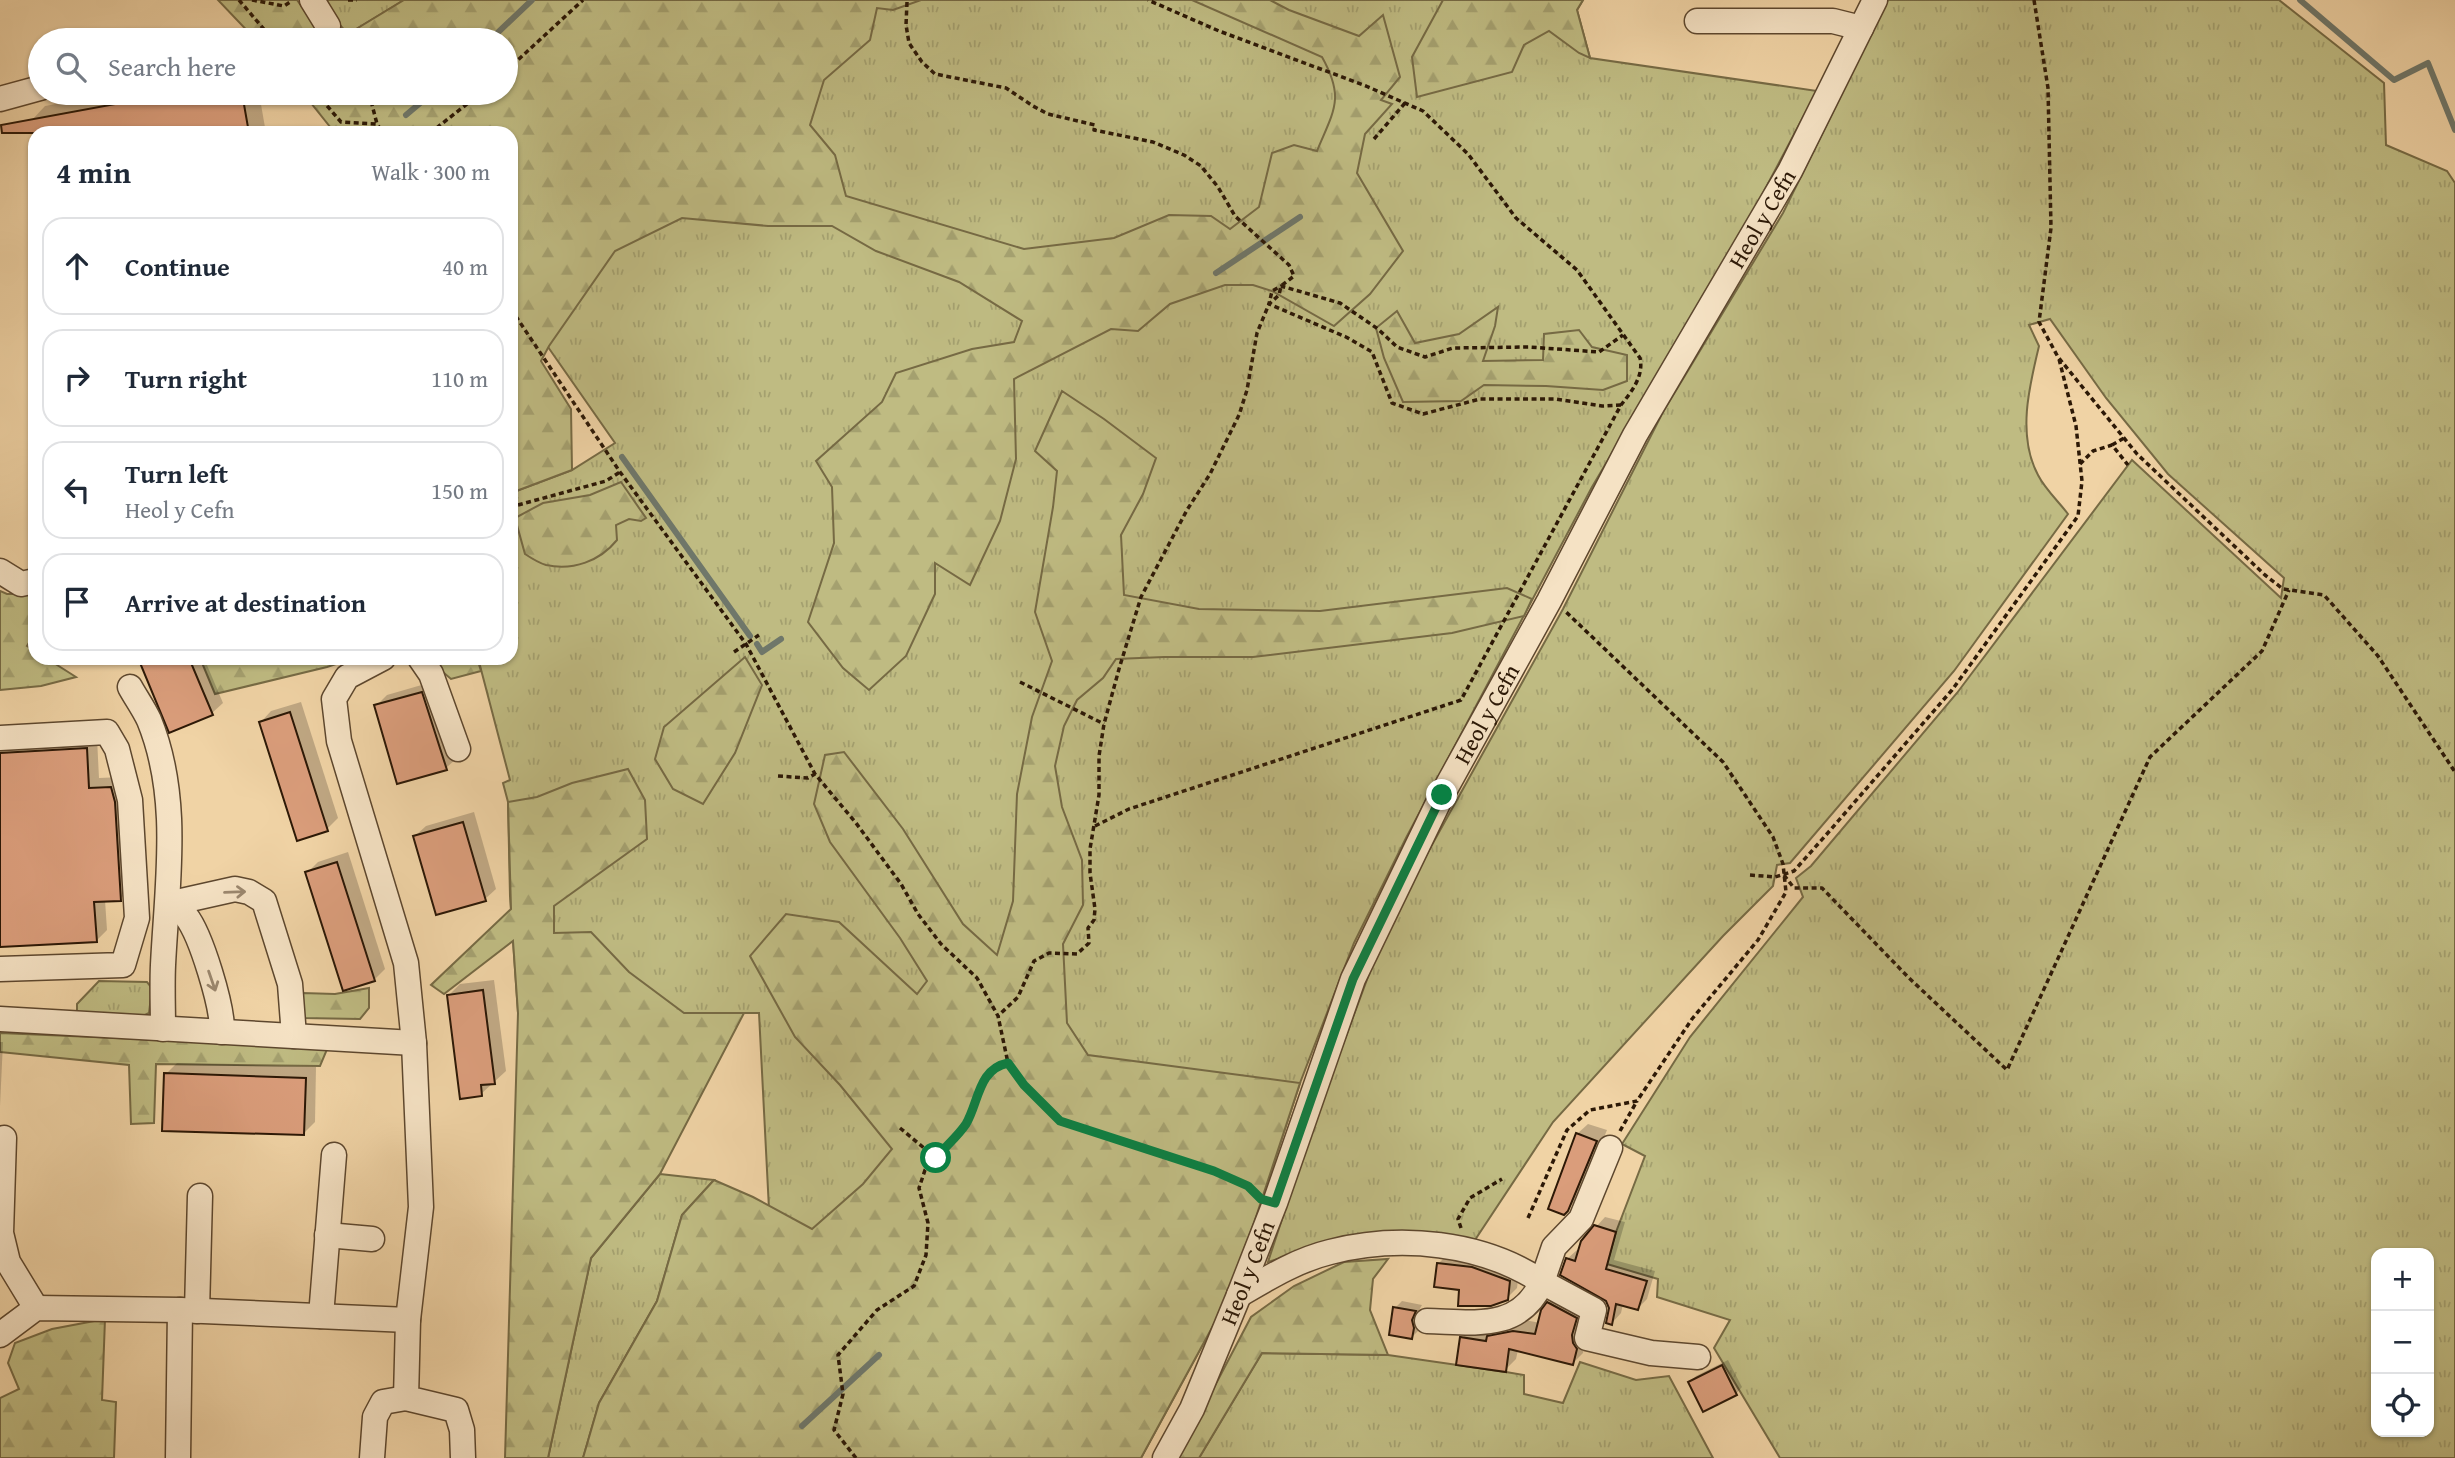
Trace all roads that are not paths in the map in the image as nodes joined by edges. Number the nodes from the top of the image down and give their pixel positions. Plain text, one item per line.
1 (312, 0) edge
2 (1875, 0) edge
3 (1697, 21) dead end
4 (328, 26) dead end
5 (1861, 28) junction
6 (28, 91) edge
7 (0, 99) edge
8 (0, 571) edge
9 (28, 582) edge
10 (370, 665) edge
11 (425, 665) edge
12 (130, 687) dead end
13 (0, 737) edge
14 (458, 749) dead end
15 (168, 904) junction
16 (123, 965) junction
17 (163, 966) junction
18 (0, 970) edge
19 (0, 1019) edge
20 (163, 1029) junction
21 (222, 1032) junction
22 (294, 1036) junction
23 (414, 1043) junction
24 (4, 1138) dead end
25 (1610, 1148) road end
26 (334, 1155) dead end
27 (1, 1168) edge
28 (200, 1196) dead end
29 (327, 1236) junction
30 (372, 1239) dead end
31 (1542, 1282) junction
32 (1239, 1296) junction
33 (36, 1308) junction
34 (188, 1310) junction
35 (321, 1316) junction
36 (408, 1320) junction
37 (1427, 1321) dead end
38 (0, 1335) edge
39 (1698, 1357) dead end
40 (406, 1398) junction
41 (178, 1458) edge
42 (372, 1458) edge
43 (463, 1458) edge
44 (1165, 1458) edge

1 - 4 street
2 - 5 street, Heol y Cefn
3 - 5 street
5 - 32 street, Heol y Cefn
6 - 7 street
8 - 9 street
10 - 23 street
11 - 14 street
12 - 15 street
13 - 16 street
15 - 17 street
15 -> 21 street
15 -> 22 street
16 - 17 street
16 - 18 street
17 - 20 street
19 - 20 street
20 - 21 street
21 - 22 street
22 - 23 street
23 - 36 street
24 - 27 street
25 - 31 street
26 - 29 street
27 - 33 street
28 - 34 street
29 - 30 street
29 - 35 street
31 - 32 street
31 - 37 street
31 - 39 street
32 - 44 street, Heol y Cefn
33 - 34 street
33 - 38 street
34 - 35 street
34 - 41 street
35 - 36 street
36 - 40 street
40 - 42 street
40 - 43 street

